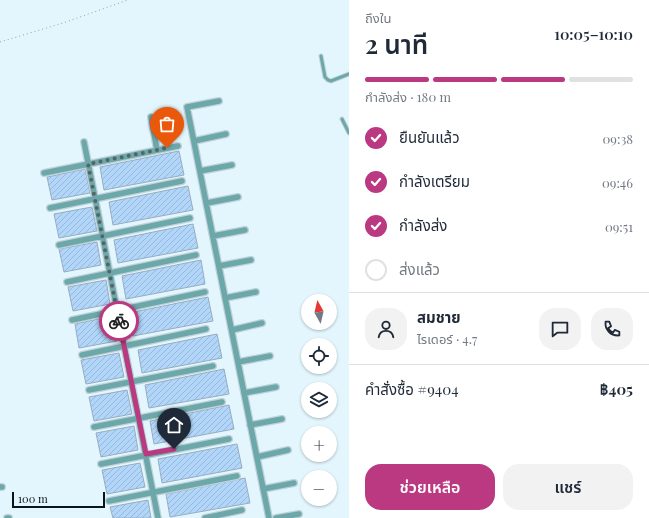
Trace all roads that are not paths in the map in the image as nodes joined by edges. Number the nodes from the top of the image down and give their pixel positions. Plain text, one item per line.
1 (321, 56) dead end
2 (349, 74) edge
3 (219, 101) dead end
4 (150, 117) dead end
5 (342, 119) dead end
6 (349, 133) edge
7 (226, 134) dead end
8 (194, 141) junction
9 (84, 142) dead end
10 (178, 146) dead end
11 (157, 150) junction
12 (88, 164) junction
13 (232, 165) dead end
14 (200, 171) junction
15 (44, 173) dead end
16 (182, 181) dead end
17 (238, 197) dead end
18 (95, 199) junction
19 (206, 203) junction
20 (50, 208) dead end
21 (190, 218) dead end
22 (245, 230) dead end
23 (102, 236) junction
24 (213, 236) junction
25 (59, 245) dead end
26 (196, 255) dead end
27 (251, 260) dead end
28 (219, 266) junction
29 (110, 273) junction
30 (67, 282) dead end
31 (205, 292) dead end
32 (256, 292) dead end
33 (225, 298) junction
34 (117, 311) junction
35 (72, 320) dead end
36 (262, 324) dead end
37 (206, 328) dead end
38 (232, 330) junction
39 (124, 346) junction
40 (82, 355) dead end
41 (270, 356) dead end
42 (238, 362) junction
43 (213, 366) dead end
44 (131, 381) junction
45 (276, 387) dead end
46 (89, 390) dead end
47 (244, 393) junction
48 (222, 402) dead end
49 (139, 419) junction
50 (282, 420) dead end
51 (250, 425) junction
52 (94, 427) dead end
53 (229, 439) dead end
54 (288, 450) dead end
55 (146, 454) junction
56 (257, 457) junction
57 (101, 464) dead end
58 (238, 476) dead end
59 (294, 483) dead end
60 (263, 489) junction
61 (153, 492) junction
62 (109, 501) dead end
63 (242, 510) dead end
64 (299, 514) dead end
65 (158, 518) edge
66 (205, 518) edge
67 (269, 518) edge
68 (276, 518) edge

1 - 2 lane
3 - 8 street
4 - 11 street
5 - 6 lane
7 - 8 street
8 - 14 street
9 - 12 street
10 - 11 street
11 - 12 street
12 - 15 street
12 - 18 street
13 - 14 street
14 - 19 street
16 - 18 street
17 - 19 street
18 - 20 street
18 - 23 street
19 - 24 street
21 - 23 street
22 - 24 street
23 - 25 street
23 - 29 street
24 - 28 street
26 - 29 street
27 - 28 street
28 - 33 street
29 - 30 street
29 - 34 street
31 - 34 street
32 - 33 street
33 - 38 street
34 - 35 street
34 - 39 street
36 - 38 street
37 - 39 street
38 - 42 street
39 - 40 street
39 - 44 street
41 - 42 street
42 - 47 street
43 - 44 street
44 - 46 street
44 - 49 street
45 - 47 street
47 - 51 street
48 - 49 street
49 - 52 street
49 - 55 street
50 - 51 street
51 - 56 street
53 - 55 street
54 - 56 street
55 - 57 street
55 - 61 street
56 - 60 street
58 - 61 street
59 - 60 street
60 - 67 street
61 - 62 street
61 - 65 street
63 - 66 street
64 - 68 street

